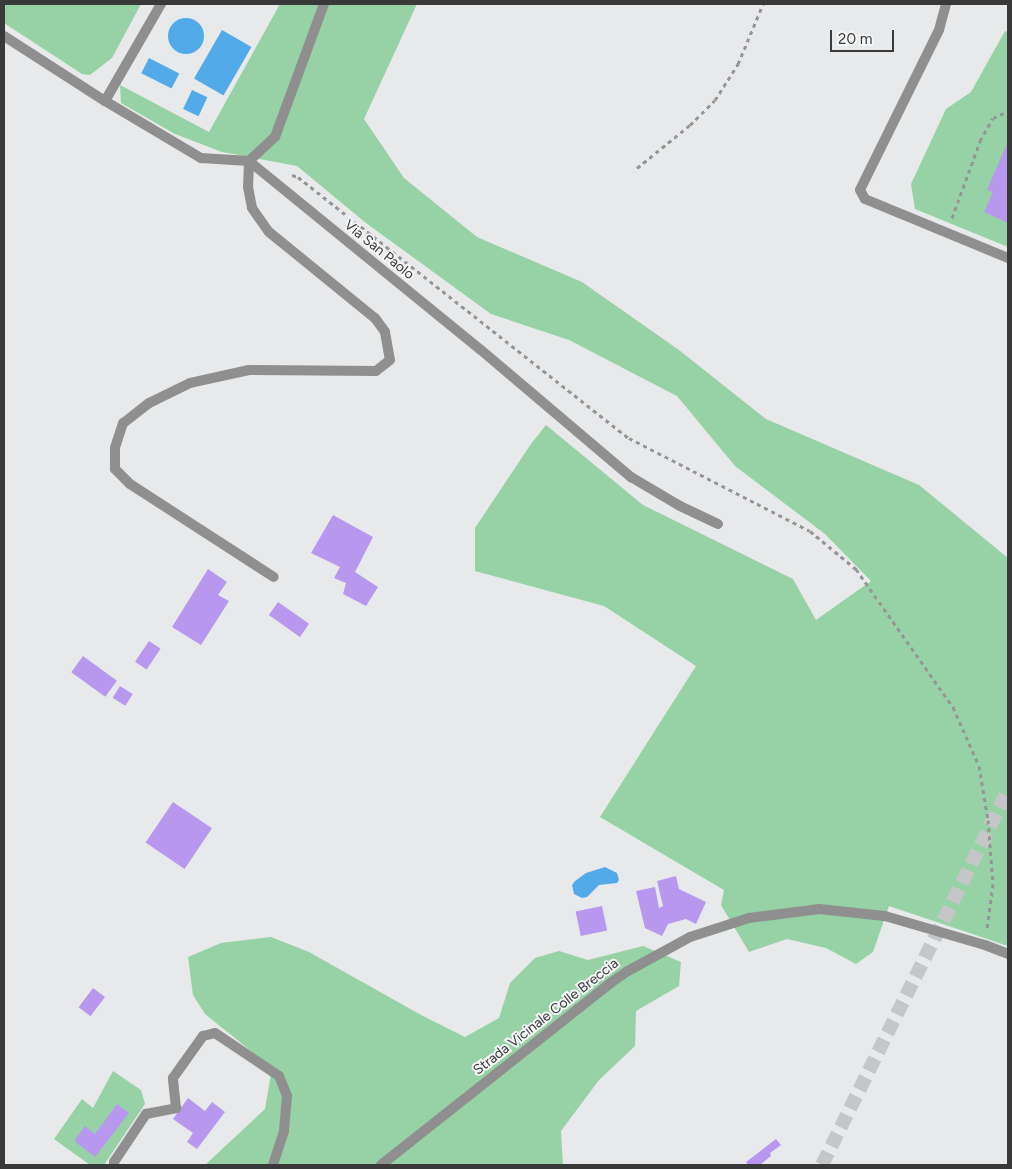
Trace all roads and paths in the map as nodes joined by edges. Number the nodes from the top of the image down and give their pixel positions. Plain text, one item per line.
1 (161, 4) edge
2 (324, 4) edge
3 (763, 4) edge
4 (946, 4) edge
5 (4, 36) edge
6 (105, 101) junction
7 (1008, 111) edge
8 (249, 161) junction
9 (637, 168) dead end
10 (946, 233) junction
11 (1008, 258) edge
12 (718, 524) dead end
13 (274, 577) dead end
14 (1008, 954) edge
15 (114, 1165) edge
16 (273, 1165) edge
17 (381, 1165) edge

1 - 6 street
2 - 8 street
3 - 9 path
4 - 10 street
5 - 6 street
6 - 8 street
7 - 10 path
8 - 12 street, Via San Paolo
8 - 13 street
10 - 11 street
14 - 17 street, Strada Vicinale Colle Breccia
15 - 16 street

